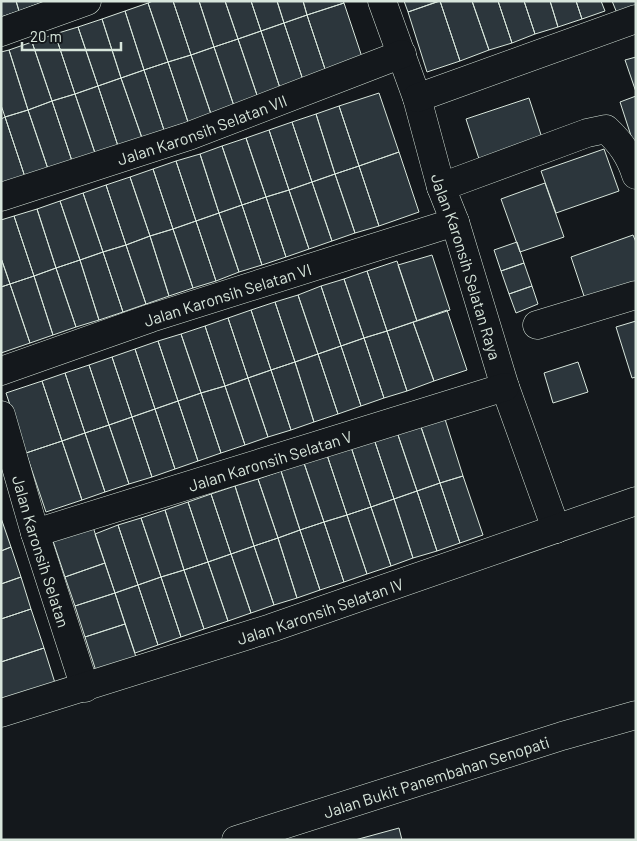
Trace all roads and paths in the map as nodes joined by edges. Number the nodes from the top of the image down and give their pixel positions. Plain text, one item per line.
1 (87, 1) edge
2 (382, 1) edge
3 (636, 19) edge
4 (1, 32) edge
5 (402, 54) junction
6 (417, 98) junction
7 (636, 175) edge
8 (441, 186) junction
9 (1, 196) edge
10 (455, 222) junction
11 (636, 295) edge
12 (537, 325) dead end
13 (1, 371) edge
14 (505, 387) junction
15 (1, 415) edge
16 (636, 502) edge
17 (556, 529) junction
18 (35, 534) junction
19 (84, 688) junction
20 (1, 713) edge
21 (636, 715) edge
22 (236, 840) edge

1 - 4 street
2 - 5 street, Jalan Karonsih Selatan Raya
3 - 6 street
5 - 6 street, Jalan Karonsih Selatan Raya
5 - 9 street, Jalan Karonsih Selatan VII
6 - 8 street, Jalan Karonsih Selatan Raya
7 - 8 street
8 - 10 street, Jalan Karonsih Selatan Raya
10 - 13 street, Jalan Karonsih Selatan VI
10 - 14 street, Jalan Karonsih Selatan Raya
11 - 12 street
14 - 17 street, Jalan Karonsih Selatan Raya
14 - 18 street, Jalan Karonsih Selatan V
15 - 18 street, Jalan Karonsih Selatan
16 - 17 street, Jalan Karonsih Selatan IV
17 - 19 street, Jalan Karonsih Selatan IV
18 - 19 street, Jalan Karonsih Selatan
19 - 20 street, Jalan Karonsih Selatan IV
21 - 22 street, Jalan Bukit Panembahan Senopati

